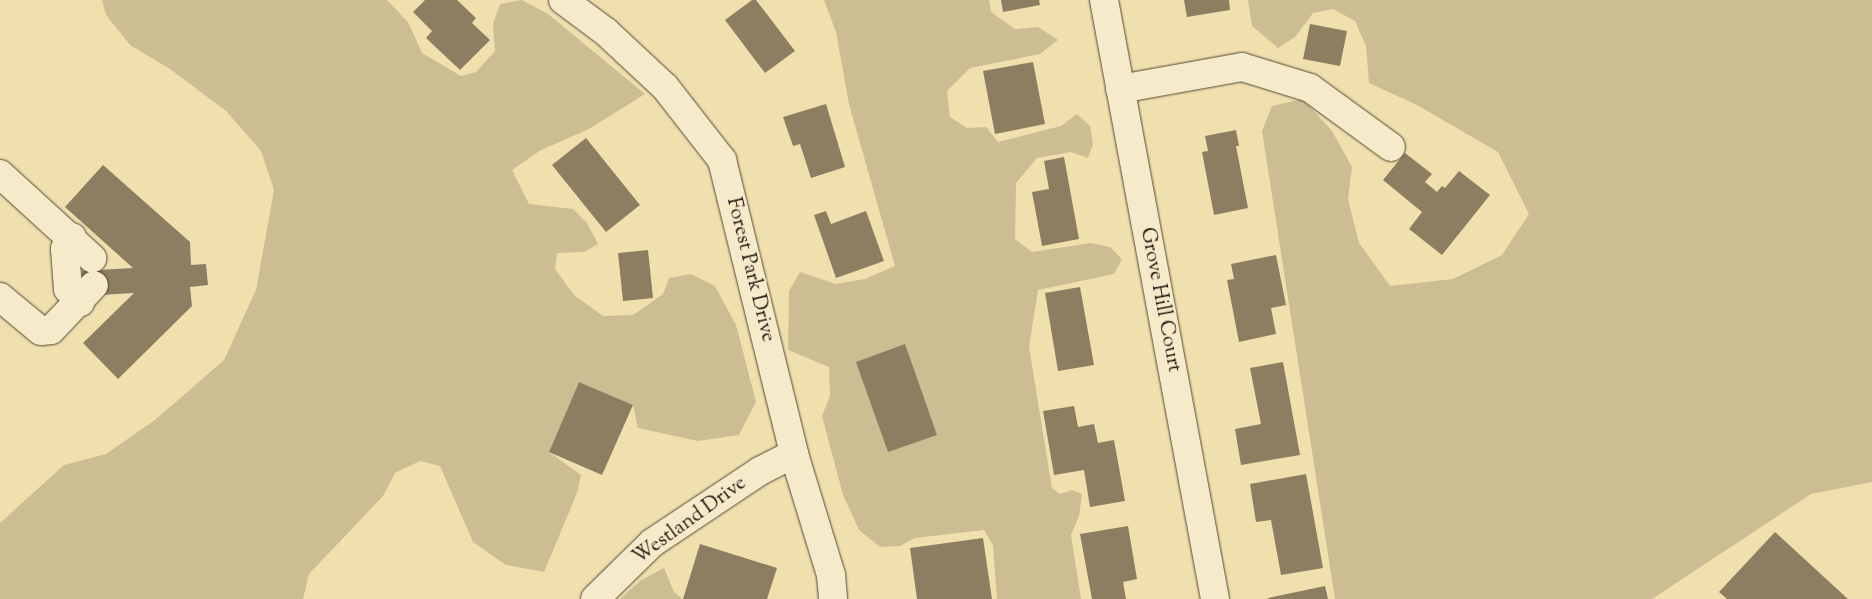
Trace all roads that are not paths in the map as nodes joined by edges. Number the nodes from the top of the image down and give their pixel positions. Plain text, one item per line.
1 (563, 0) edge
2 (1104, 0) edge
3 (1120, 89) junction
4 (1391, 147) dead end
5 (0, 174) edge
6 (72, 237) junction
7 (92, 258) dead end
8 (0, 297) edge
9 (794, 454) junction
10 (595, 599) edge
11 (833, 599) edge
12 (1215, 599) edge

1 - 9 street, Forest Park Drive
2 - 3 street, Grove Hill Court
3 - 4 street
3 - 12 street, Grove Hill Court
5 - 6 street
6 - 7 street
6 - 8 street
9 - 10 street, Westland Drive
9 - 11 street, Forest Park Drive

